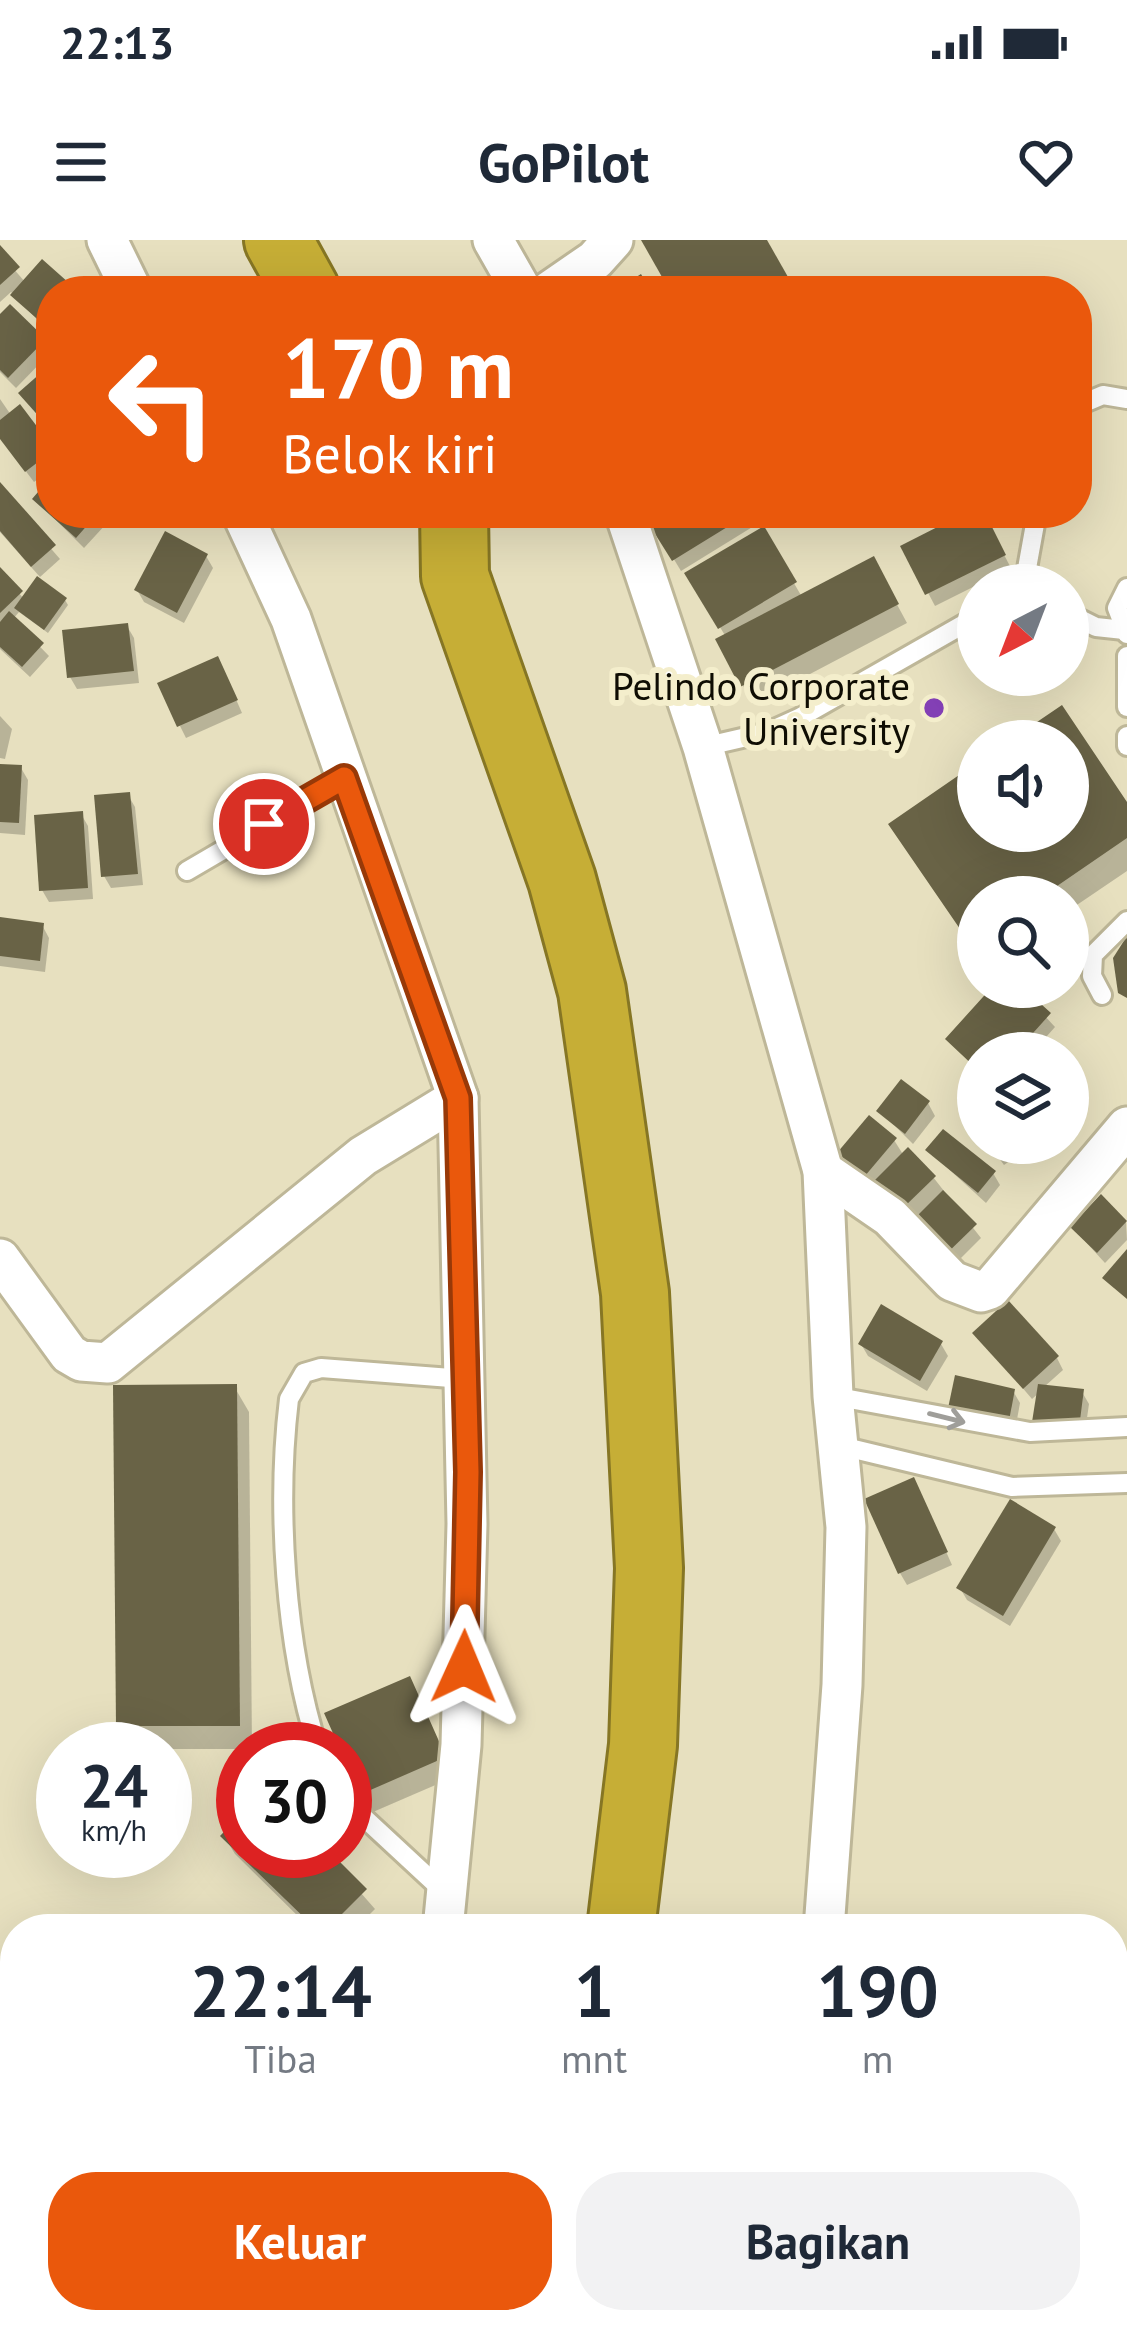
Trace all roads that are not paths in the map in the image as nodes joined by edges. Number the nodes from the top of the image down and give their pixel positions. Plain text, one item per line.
1 (106, 240) edge
2 (278, 240) edge
3 (325, 240) edge
4 (493, 240) edge
5 (613, 240) edge
6 (124, 276) edge
7 (298, 276) edge
8 (345, 276) edge
9 (513, 276) edge
10 (572, 276) edge
11 (1127, 399) edge
12 (1092, 400) edge
13 (249, 528) edge
14 (416, 528) edge
15 (630, 528) edge
16 (1034, 528) edge
17 (454, 544) edge
18 (1028, 564) edge
19 (1127, 588) edge
20 (1089, 624) edge
21 (957, 628) edge
22 (1125, 632) edge
23 (1127, 656) edge
24 (1127, 707) edge
25 (1127, 736) edge
26 (1127, 746) edge
27 (703, 747) junction
28 (344, 778) junction
29 (187, 871) dead end
30 (1127, 921) edge
31 (1102, 995) dead end
32 (458, 1098) junction
33 (1127, 1127) edge
34 (823, 1171) junction
35 (0, 1259) edge
36 (464, 1378) junction
37 (833, 1396) junction
38 (1127, 1427) edge
39 (837, 1445) junction
40 (1127, 1483) edge
41 (309, 1722) edge
42 (372, 1830) edge
43 (445, 1912) edge
44 (623, 1914) edge
45 (825, 1914) edge

1 - 6 street
2 - 7 highway
3 - 8 highway
4 - 9 street
5 - 10 street
11 - 12 lane
13 - 28 street
14 - 17 highway
15 - 27 street
16 - 18 lane
17 - 44 highway
19 - 22 lane
20 - 22 lane
21 - 27 lane
23 - 24 lane
25 - 26 lane
27 - 34 street
28 - 29 lane
28 - 32 street
30 - 31 lane
32 - 35 street
32 - 36 street
33 - 34 street
34 - 37 street
36 - 41 lane
36 - 43 street
37 -> 38 lane
37 - 39 street
39 - 40 lane
39 - 45 street
42 - 43 lane

